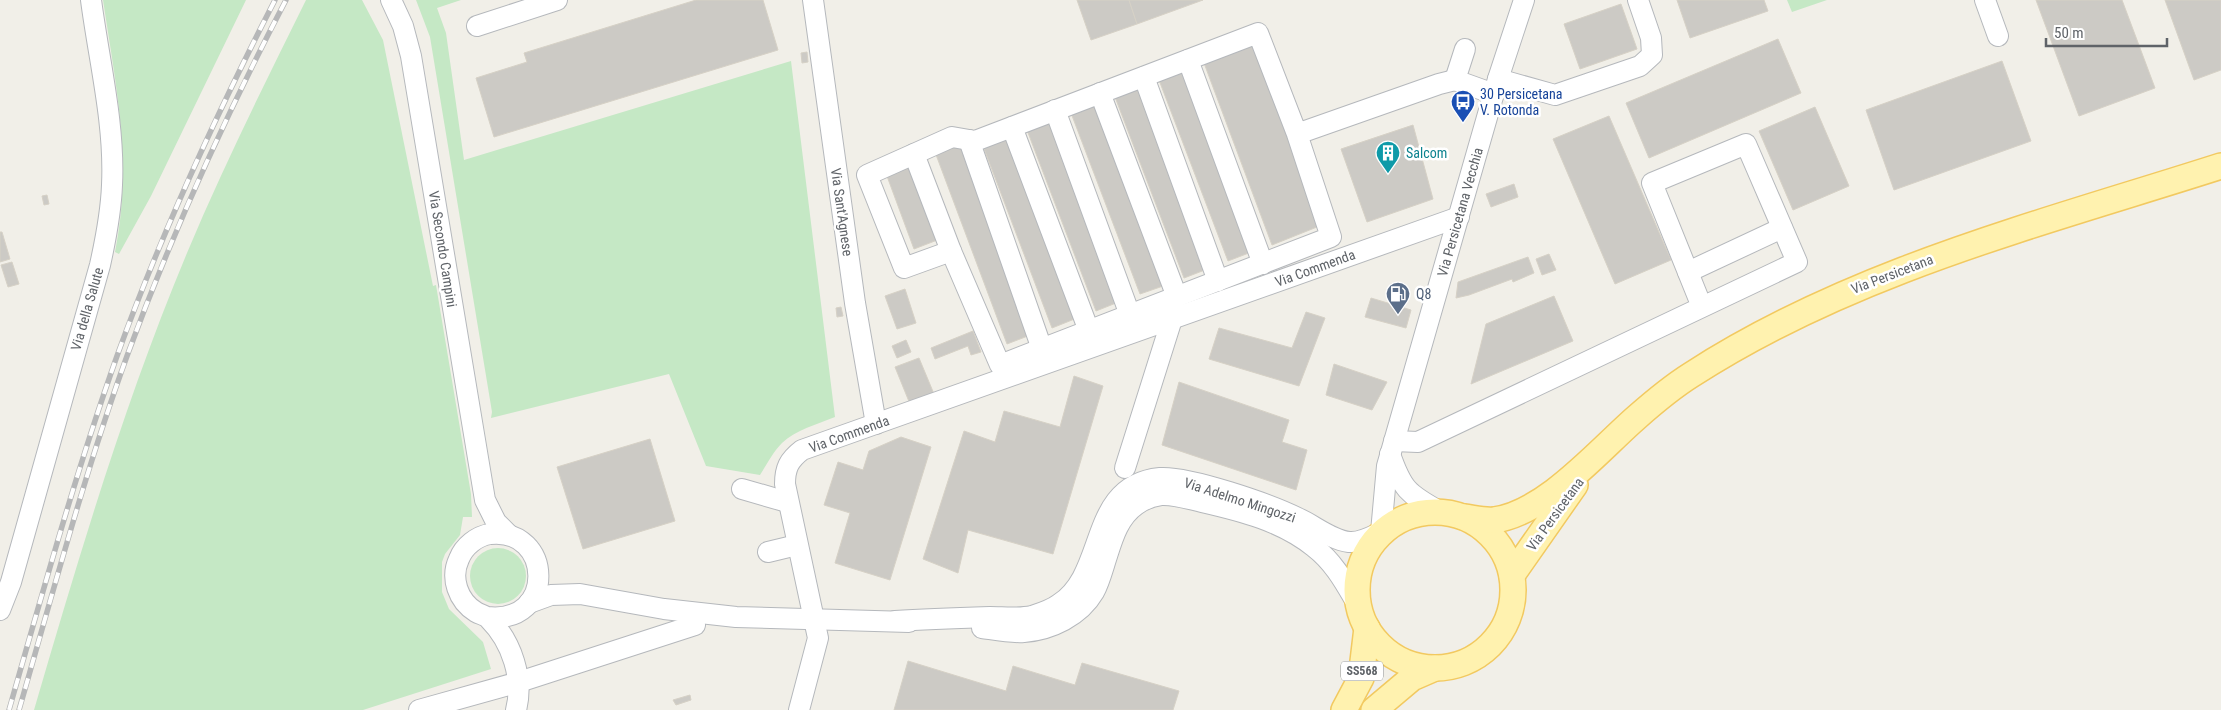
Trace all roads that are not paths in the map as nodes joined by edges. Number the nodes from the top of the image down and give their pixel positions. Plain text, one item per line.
1 (91, 0) edge
2 (391, 0) edge
3 (557, 0) edge
4 (813, 0) edge
5 (1524, 0) edge
6 (1638, 0) edge
7 (1985, 0) edge
8 (477, 26) dead end
9 (1998, 36) dead end
10 (1465, 49) dead end
11 (1188, 60) junction
12 (1144, 77) junction
13 (1455, 80) junction
14 (1496, 87) junction
15 (1100, 93) junction
16 (1056, 110) junction
17 (1012, 127) junction
18 (1297, 134) junction
19 (969, 140) junction
20 (914, 154) junction
21 (2221, 166) edge
22 (1459, 217) junction
23 (1782, 228) junction
24 (950, 250) junction
25 (1263, 264) junction
26 (1688, 272) junction
27 (1218, 281) junction
28 (1177, 297) junction
29 (1702, 307) junction
30 (1130, 315) junction
31 (1172, 319) junction
32 (1089, 331) junction
33 (1042, 349) junction
34 (876, 424) junction
35 (1600, 454) junction
36 (1390, 456) junction
37 (1125, 468) dead end
38 (742, 489) dead end
39 (485, 500) junction
40 (787, 502) junction
41 (1439, 511) junction
42 (1464, 517) junction
43 (1381, 532) junction
44 (509, 535) junction
45 (797, 545) junction
46 (465, 548) junction
47 (768, 552) dead end
48 (537, 561) junction
49 (1512, 575) junction
50 (580, 594) junction
51 (526, 606) junction
52 (0, 610) edge
53 (487, 617) junction
54 (1363, 618) junction
55 (814, 619) junction
56 (895, 621) junction
57 (695, 625) dead end
58 (510, 649) junction
59 (1435, 668) junction
60 (519, 682) junction
61 (419, 710) edge
62 (516, 710) edge
63 (799, 710) edge
64 (1344, 710) edge
65 (1374, 710) edge

1 - 52 street, Via della Salute
2 - 39 street, Via Secondo Campini
3 - 8 street
4 - 34 street, Via Sant'Agnese
5 - 14 street, Via Persicetana Vecchia
6 - 14 street
7 - 9 street
10 - 13 street
11 - 12 street
11 - 18 street
11 - 25 street
12 - 15 street
12 - 27 street
13 - 14 street
13 - 18 street
14 - 22 street, Via Persicetana Vecchia
15 - 16 street
15 - 28 street
16 - 17 street
16 - 30 street
17 - 19 street
17 - 32 street
18 - 25 street
19 - 20 street
19 - 33 street
20 - 24 street
20 - 24 street
21 - 35 main road, Via Persicetana
22 - 31 street, Via Commenda
22 - 36 street, Via Persicetana Vecchia
23 - 26 street
23 - 26 street
23 - 29 street
24 - 33 street
25 - 27 street
26 - 29 street
27 - 28 street
28 - 30 street
29 - 36 street
30 - 32 street
31 - 34 street, Via Commenda
31 - 37 street
32 - 33 street
34 - 40 street, Via Commenda
35 - 42 main road, Via Persicetana
35 - 49 main road, Via Persicetana
36 - 41 street
36 - 43 street, Via Persicetana Vecchia
38 - 40 street
39 - 44 street, Via Secondo Campini
39 - 46 street, Via Secondo Campini
40 - 45 street, Via Commenda
41 - 42 main road
41 - 43 main road
42 - 49 main road
43 - 54 main road
43 - 56 street, Via Adelmo Mingozzi
44 - 46 street
44 - 48 street
45 - 47 street
45 - 55 street, Via Commenda
46 - 53 street
48 - 50 street
48 - 51 street
49 - 59 main road
50 - 51 street
50 - 55 street
51 - 53 street
51 - 58 street
53 - 58 street
54 - 56 street, Via Adelmo Mingozzi
54 - 59 main road
54 - 64 main road, SS568
55 - 56 street, Via Adelmo Mingozzi
55 - 63 street, Via Commenda
57 - 60 street
58 - 60 street
59 - 65 main road, SS568
60 - 61 street
60 - 62 street

